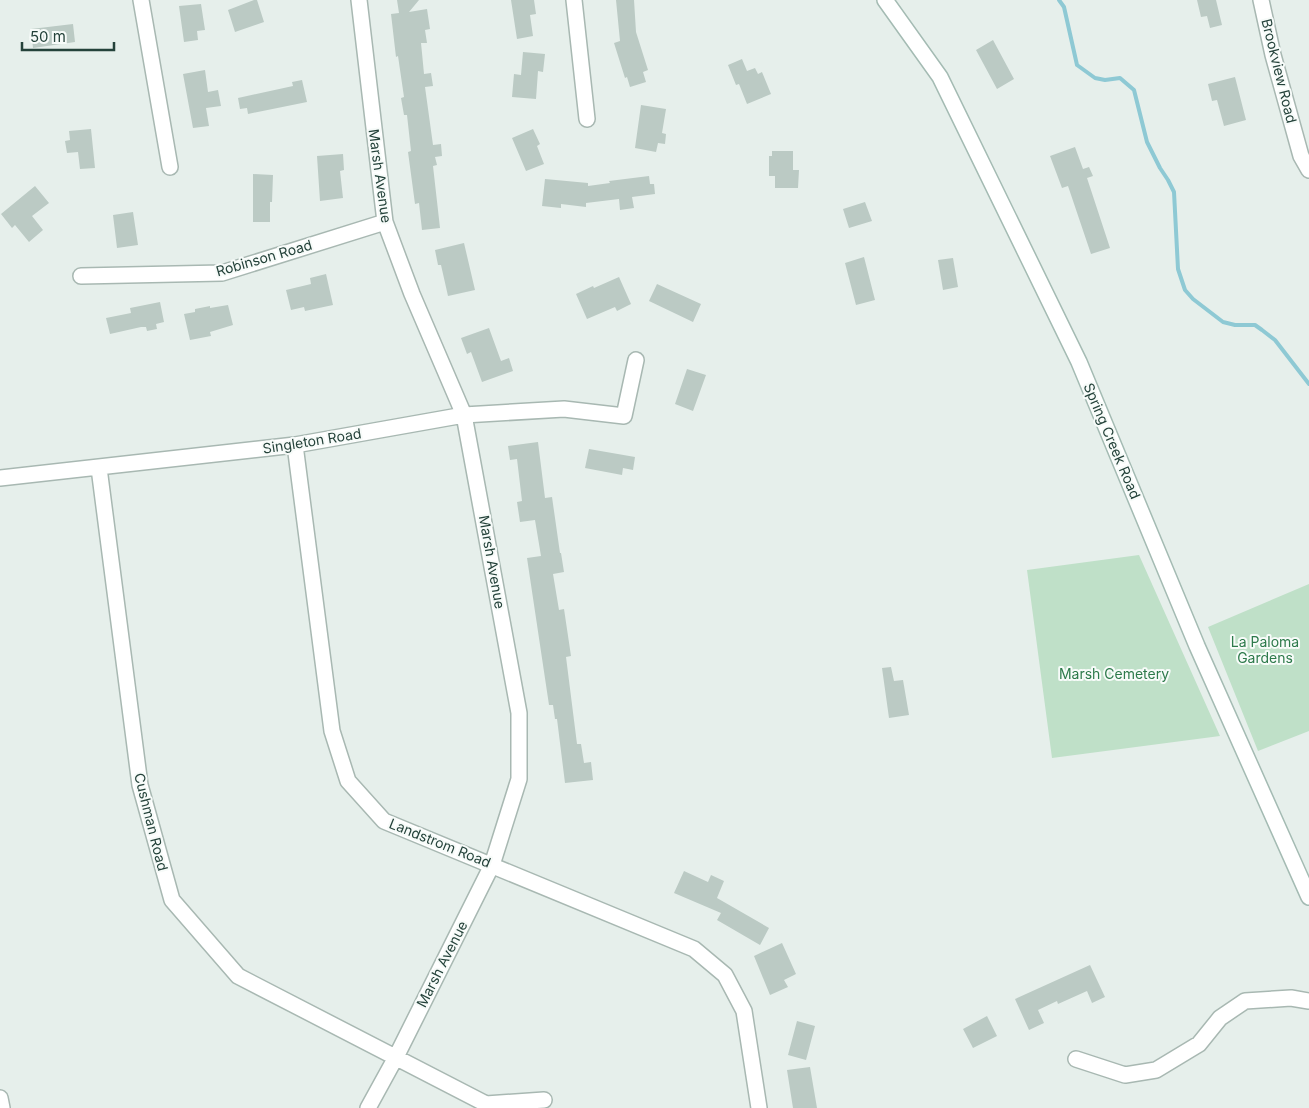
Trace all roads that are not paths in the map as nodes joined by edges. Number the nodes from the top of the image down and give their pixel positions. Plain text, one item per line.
1 (141, 0) edge
2 (359, 0) edge
3 (574, 0) edge
4 (885, 0) edge
5 (1261, 0) edge
6 (588, 120) dead end
7 (170, 167) dead end
8 (1309, 170) edge
9 (385, 222) junction
10 (80, 276) dead end
11 (636, 360) dead end
12 (464, 415) junction
13 (295, 445) junction
14 (99, 468) junction
15 (0, 478) edge
16 (492, 865) junction
17 (1309, 897) edge
18 (1309, 1001) edge
19 (396, 1057) junction
20 (1076, 1059) dead end
21 (0, 1098) edge
22 (544, 1100) dead end
23 (2, 1108) edge
24 (368, 1108) edge
25 (759, 1108) edge

1 - 7 street
2 - 9 street, Marsh Avenue
3 - 6 street
4 - 17 street, Spring Creek Road
5 - 8 street, Brookview Road
9 - 10 street, Robinson Road
9 - 12 street, Marsh Avenue
11 - 12 street, Singleton Road
12 - 13 street, Singleton Road
12 - 16 street, Marsh Avenue
13 - 14 street, Singleton Road
13 - 16 street, Landstrom Road
14 - 15 street, Singleton Road
14 - 19 street, Cushman Road
16 - 19 street, Marsh Avenue
16 - 25 street, Landstrom Road
18 - 20 street
19 - 22 street, Cushman Road
19 - 24 street, Marsh Avenue
21 - 23 street

